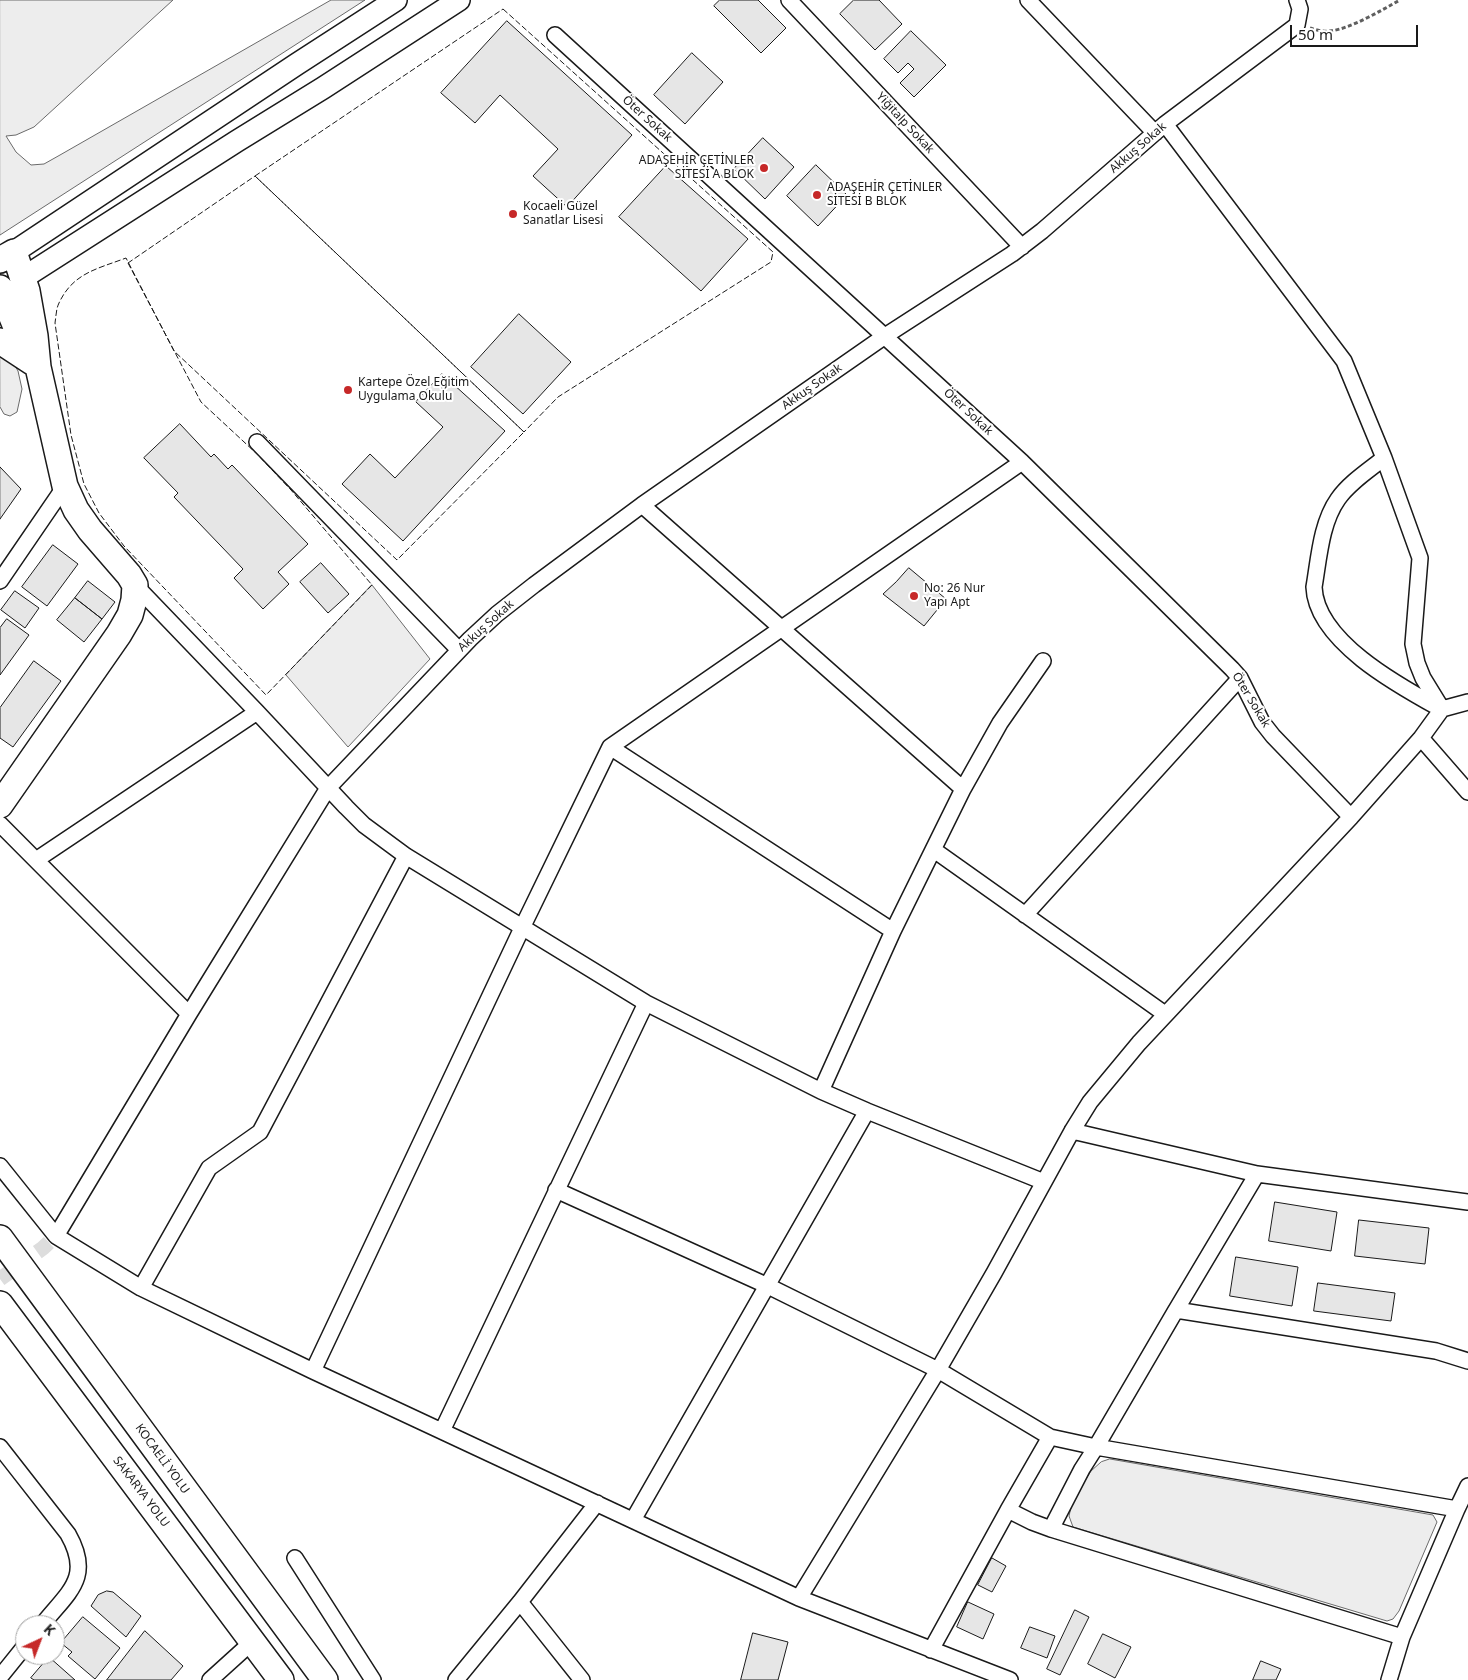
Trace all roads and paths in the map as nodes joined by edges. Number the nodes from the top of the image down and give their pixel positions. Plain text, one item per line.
1 (396, 0) edge
2 (459, 0) edge
3 (789, 0) edge
4 (1028, 0) edge
5 (1297, 0) edge
6 (1400, 0) edge
7 (1297, 25) junction
8 (555, 35) dead end
9 (1160, 128) junction
10 (1022, 247) junction
11 (7, 256) edge
12 (23, 278) junction
13 (0, 290) edge
14 (885, 336) junction
15 (0, 341) edge
16 (38, 367) junction
17 (257, 442) dead end
18 (1384, 458) junction
19 (1022, 462) junction
20 (65, 486) junction
21 (642, 505) junction
22 (0, 581) edge
23 (135, 585) junction
24 (781, 628) junction
25 (458, 650) junction
26 (1043, 661) dead end
27 (1240, 678) junction
28 (1468, 702) edge
29 (1442, 709) junction
30 (257, 712) junction
31 (1421, 738) junction
32 (610, 747) junction
33 (328, 788) junction
34 (963, 789) junction
35 (1468, 792) edge
36 (0, 805) edge
37 (1351, 817) junction
38 (0, 824) edge
39 (934, 850) junction
40 (406, 856) junction
41 (36, 860) junction
42 (1025, 915) junction
43 (522, 928) junction
44 (893, 931) junction
45 (646, 1003) junction
46 (189, 1014) junction
47 (1165, 1014) junction
48 (821, 1091) junction
49 (867, 1111) junction
50 (1072, 1131) junction
51 (0, 1166) edge
52 (1257, 1174) junction
53 (1044, 1182) junction
54 (556, 1190) junction
55 (1468, 1202) edge
56 (56, 1236) junction
57 (1, 1239) edge
58 (768, 1286) junction
59 (141, 1288) junction
60 (0, 1304) edge
61 (1176, 1310) junction
62 (1468, 1361) edge
63 (938, 1370) junction
64 (313, 1371) junction
65 (442, 1431) junction
66 (1050, 1437) junction
67 (0, 1447) edge
68 (1096, 1447) junction
69 (1468, 1486) edge
70 (597, 1502) junction
71 (1008, 1510) junction
72 (1460, 1514) edge
73 (633, 1520) junction
74 (1051, 1529) junction
75 (295, 1558) dead end
76 (799, 1598) junction
77 (520, 1602) junction
78 (50, 1615) edge
79 (1402, 1637) junction
80 (252, 1642) junction
81 (931, 1650) junction
82 (15, 1658) edge
83 (979, 1675) edge
84 (0, 1677) edge
85 (210, 1680) edge
86 (281, 1680) edge
87 (325, 1680) edge
88 (373, 1680) edge
89 (456, 1680) edge
90 (582, 1680) edge
91 (1010, 1680) edge
92 (1389, 1680) edge

1 - 11 main road
2 - 12 main road
3 - 10 street, Yiğitalp Sokak
4 - 9 street
5 - 7 street
6 - 7 path
7 - 9 street, Akkuş Sokak
8 - 14 street, Öter Sokak
9 - 10 street, Akkuş Sokak
9 - 18 street
10 - 14 street, Akkuş Sokak
11 - 12 highway
12 - 13 highway
12 - 16 highway
13 - 16 highway
14 - 19 street, Öter Sokak
14 - 21 street, Akkuş Sokak
15 - 16 highway
16 - 20 highway
17 - 25 street
18 - 29 street
18 - 29 street
19 - 24 street
19 - 27 street, Öter Sokak
20 - 22 street
20 - 23 highway
21 - 24 street
21 - 25 street, Akkuş Sokak
23 - 30 street
23 - 36 highway
24 - 32 street
24 - 34 street
25 - 33 street, Akkuş Sokak
26 - 34 street
27 - 37 street, Öter Sokak
27 - 42 street
28 - 29 street
29 - 31 street
30 - 33 street
30 - 41 street
31 - 35 street
31 - 37 street
32 - 43 street
32 - 44 street
33 - 40 street
33 - 46 street, Akkuş Sokak
34 - 39 street
37 - 47 street
38 - 41 street
39 - 42 street
39 - 44 street
40 - 43 street
40 - 59 street
41 - 46 street
42 - 47 street
43 - 45 street
43 - 64 street
44 - 48 street
45 - 48 street
45 - 54 street
46 - 56 street, Akkuş Sokak
47 - 50 street
48 - 49 street
49 - 53 street
49 - 58 street
50 - 52 street
50 - 53 street
51 - 56 street
52 - 55 street
52 - 61 street
53 - 63 street
54 - 58 street
54 - 65 street
56 - 59 street
57 - 87 highway, KOCAELİ YOLU
58 - 63 street
58 - 73 street
59 - 64 street
60 - 80 highway, SAKARYA YOLU
61 - 62 street
61 - 68 street
63 - 66 street
63 - 76 street
64 - 65 street
65 - 70 street
66 - 68 street
66 - 71 street
67 - 78 street
68 - 72 street
68 - 74 street
69 - 72 street
70 - 73 street
70 - 77 street
71 - 74 street
71 - 81 street
72 - 79 street
73 - 76 street
74 - 79 street
75 - 88 street
76 - 81 street
77 - 89 street
77 - 90 street
79 - 92 street
80 - 85 street
80 - 86 highway, SAKARYA YOLU
81 - 83 street
82 - 84 street
83 - 91 street

